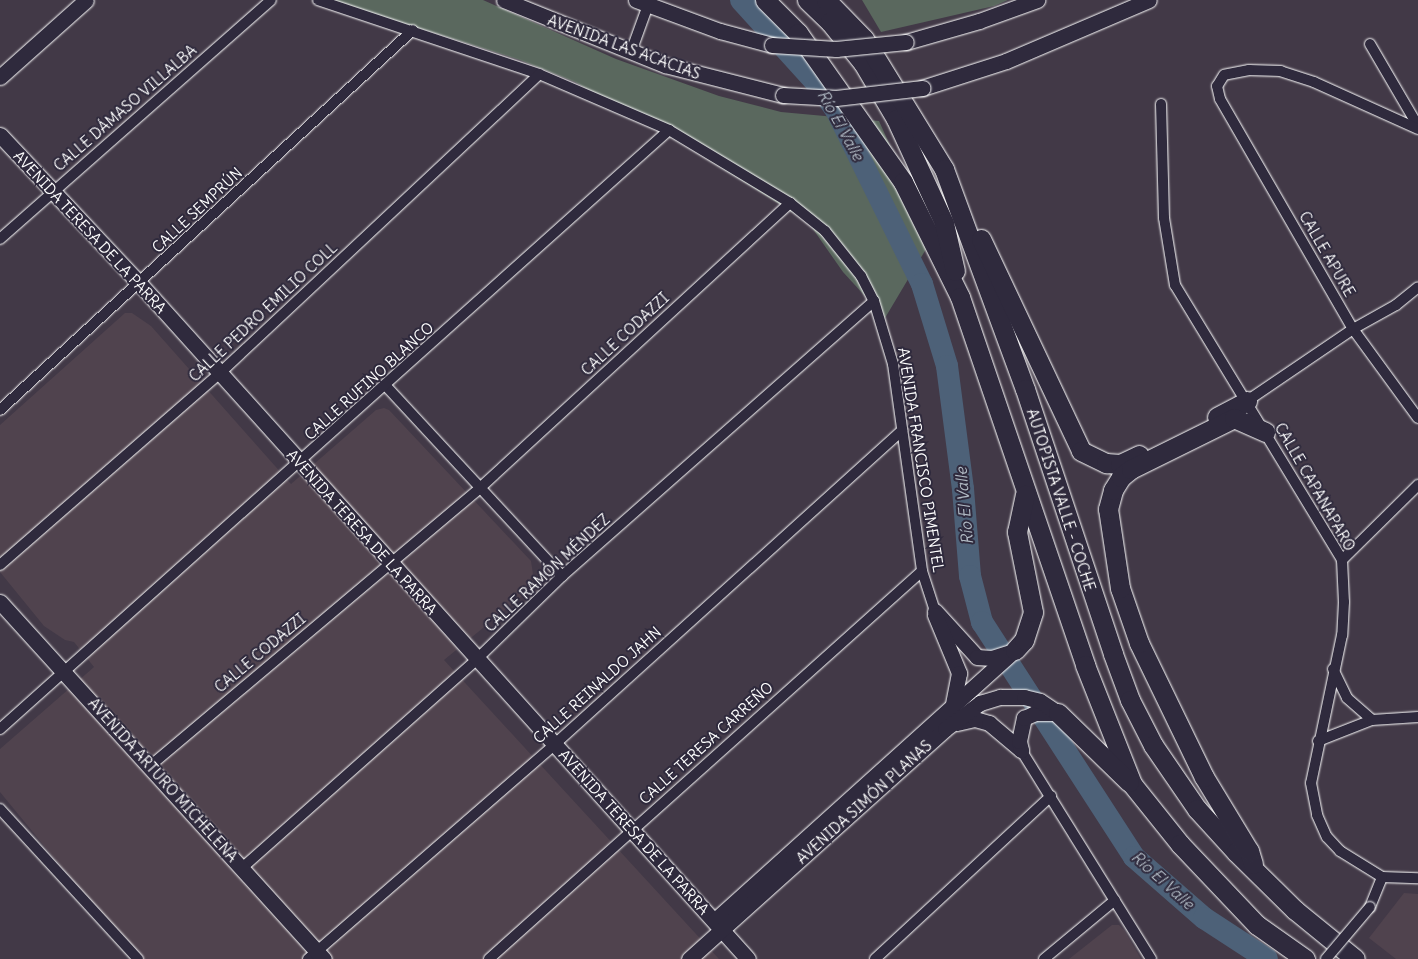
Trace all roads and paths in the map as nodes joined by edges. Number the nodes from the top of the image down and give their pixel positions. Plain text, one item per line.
1 (86, 0) edge
2 (271, 0) edge
3 (318, 0) edge
4 (504, 0) edge
5 (765, 0) edge
6 (807, 0) edge
7 (826, 0) edge
8 (1037, 0) edge
9 (1149, 0) edge
10 (642, 2) edge
11 (413, 30) junction
12 (1370, 44) dead end
13 (631, 52) junction
14 (539, 74) junction
15 (0, 77) edge
16 (1161, 104) dead end
17 (1418, 127) edge
18 (669, 130) junction
19 (0, 135) edge
20 (944, 169) junction
21 (52, 191) junction
22 (790, 203) junction
23 (0, 240) edge
24 (140, 284) junction
25 (1418, 287) edge
26 (960, 297) junction
27 (874, 301) junction
28 (1353, 329) junction
29 (220, 373) junction
30 (386, 386) junction
31 (1247, 401) junction
32 (0, 410) edge
33 (1418, 418) edge
34 (902, 430) junction
35 (1265, 432) junction
36 (299, 463) junction
37 (1418, 485) edge
38 (481, 487) junction
39 (1025, 495) junction
40 (1342, 560) junction
41 (389, 562) junction
42 (0, 566) edge
43 (922, 571) junction
44 (562, 576) junction
45 (0, 602) edge
46 (935, 611) junction
47 (1015, 650) junction
48 (477, 659) junction
49 (1333, 669) junction
50 (64, 671) junction
51 (953, 704) junction
52 (1058, 713) junction
53 (1416, 715) edge
54 (1372, 720) junction
55 (0, 729) edge
56 (944, 729) junction
57 (1318, 740) junction
58 (555, 744) junction
59 (1021, 750) junction
60 (150, 766) junction
61 (1132, 784) junction
62 (1051, 796) junction
63 (0, 810) edge
64 (632, 830) junction
65 (242, 868) junction
66 (1257, 874) junction
67 (1382, 877) junction
68 (1418, 878) edge
69 (1216, 882) junction
70 (1115, 900) junction
71 (719, 925) junction
72 (316, 956) edge
73 (138, 959) edge
74 (489, 959) edge
75 (688, 959) edge
76 (748, 959) edge
77 (875, 959) edge
78 (1044, 959) edge
79 (1151, 959) edge
80 (1305, 959) edge
81 (1324, 959) edge
82 (1355, 959) edge

1 - 15 street
2 - 21 street, CALLE DÁMASO VILLALBA
3 - 11 street, AVENIDA FRANCISCO PIMENTEL
4 - 13 street, AVENIDA LAS ACACIAS
5 - 26 highway, AUTOPISTA VALLE - COCHE
6 - 26 highway
7 - 20 highway, AUTOPISTA VALLE - COCHE
8 - 10 street, bridge
9 - 13 street, AVENIDA LAS ACACIAS, bridge
10 - 13 street
11 - 14 street, AVENIDA FRANCISCO PIMENTEL
11 - 24 street, CALLE SEMPRÚN
12 - 17 street
14 - 18 street, AVENIDA FRANCISCO PIMENTEL
14 - 29 street, CALLE PEDRO EMILIO COLL
16 - 31 street, CALLE CAPANAPARO
17 - 28 street, CALLE APURE
18 - 22 street, AVENIDA FRANCISCO PIMENTEL
18 - 30 street, CALLE RUFINO BLANCO
19 - 21 street, AVENIDA TERESA DE LA PARRA
20 - 31 highway
20 - 66 highway, AUTOPISTA VALLE - COCHE
21 - 23 street, CALLE DÁMASO VILLALBA
21 - 24 street, AVENIDA TERESA DE LA PARRA
22 - 27 street, AVENIDA FRANCISCO PIMENTEL
22 - 38 street, CALLE CODAZZI
24 - 29 street, AVENIDA TERESA DE LA PARRA
24 - 32 street, CALLE SEMPRÚN
25 - 28 street
26 - 39 highway, AUTOPISTA VALLE - COCHE
27 - 34 street, AVENIDA FRANCISCO PIMENTEL
27 - 44 street, CALLE RAMÓN MÉNDEZ
28 - 31 street
28 - 33 street, CALLE APURE
29 - 36 street, AVENIDA TERESA DE LA PARRA
29 - 42 street, CALLE PEDRO EMILIO COLL
30 - 36 street, CALLE RUFINO BLANCO
30 - 38 street
31 - 35 street, CALLE CAPANAPARO
34 - 43 street, AVENIDA FRANCISCO PIMENTEL
34 - 58 street, CALLE REINALDO JAHN
35 - 40 street, CALLE CAPANAPARO
35 - 66 highway
36 - 41 street, AVENIDA TERESA DE LA PARRA
36 - 50 street, CALLE RUFINO BLANCO
37 - 40 street
38 - 41 street, CALLE CODAZZI
38 - 44 street
39 - 47 highway
39 - 61 highway, AUTOPISTA VALLE - COCHE
40 - 49 street, CALLE CAPANAPARO
41 - 48 street, AVENIDA TERESA DE LA PARRA
41 - 60 street, CALLE CODAZZI
43 - 46 street, AVENIDA FRANCISCO PIMENTEL
43 - 64 street, CALLE TERESA CARREÑO
44 - 48 street, CALLE RAMÓN MÉNDEZ
45 - 50 street, AVENIDA ARTURO MICHELENA
46 - 47 street
46 - 51 street
47 - 51 street, AVENIDA SIMÓN PLANAS
48 - 58 street, AVENIDA TERESA DE LA PARRA
48 - 65 street, CALLE RAMÓN MÉNDEZ
49 - 54 street
49 - 57 street, CALLE CAPANAPARO
50 - 55 street, CALLE RUFINO BLANCO
50 - 60 street, AVENIDA ARTURO MICHELENA
51 - 71 street, AVENIDA SIMÓN PLANAS
52 - 56 street, AVENIDA SIMÓN PLANAS
52 - 59 street
52 - 61 highway
53 - 54 street
54 - 57 street
56 - 59 street
56 - 71 street, AVENIDA SIMÓN PLANAS
57 - 67 street, CALLE CAPANAPARO
58 - 64 street, AVENIDA TERESA DE LA PARRA
58 - 72 street, CALLE REINALDO JAHN
59 - 62 street
60 - 65 street, AVENIDA ARTURO MICHELENA
61 - 69 highway, AUTOPISTA VALLE - COCHE
62 - 70 street
62 - 77 street
63 - 73 street
64 - 71 street, AVENIDA TERESA DE LA PARRA
64 - 74 street, CALLE TERESA CARREÑO
65 - 72 street, AVENIDA ARTURO MICHELENA
66 - 82 highway, AUTOPISTA VALLE - COCHE
67 - 68 street
67 - 81 street, bridge
69 - 80 highway, AUTOPISTA VALLE - COCHE
69 - 81 highway, AUTOPISTA VALLE - COCHE
70 - 78 street
70 - 79 street
71 - 75 street, AVENIDA SIMÓN PLANAS
71 - 76 street, AVENIDA TERESA DE LA PARRA

